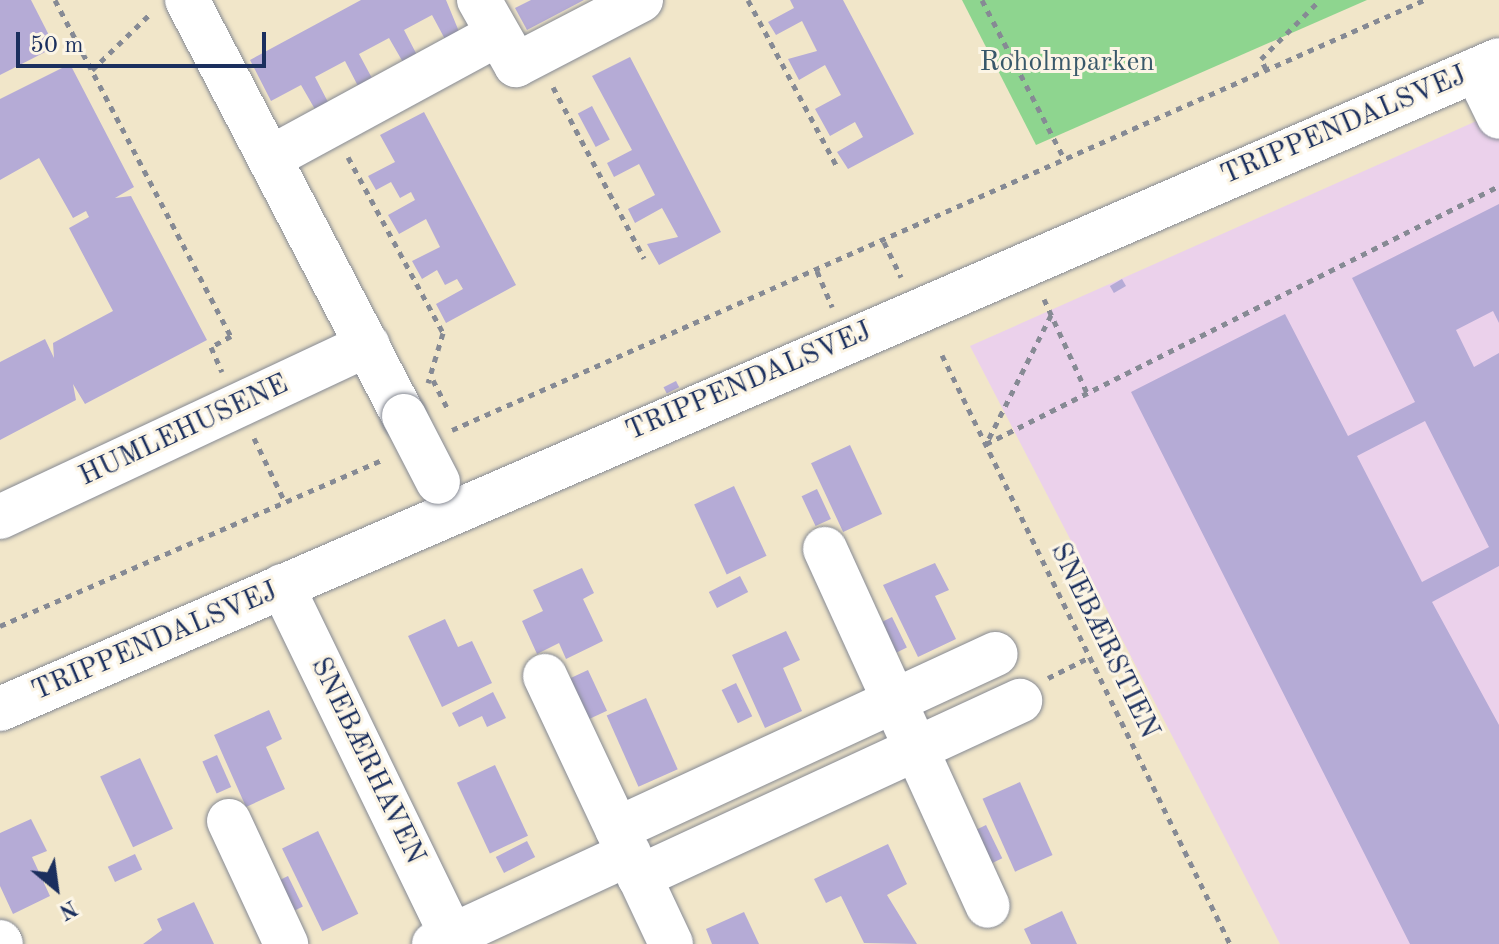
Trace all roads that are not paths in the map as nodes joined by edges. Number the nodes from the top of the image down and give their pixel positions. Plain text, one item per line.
1 (187, 0) edge
2 (641, 0) edge
3 (488, 18) edge
4 (1488, 65) edge
5 (1499, 117) edge
6 (270, 158) junction
7 (368, 345) junction
8 (445, 496) junction
9 (0, 517) edge
10 (825, 549) dead end
11 (282, 586) junction
12 (996, 654) dead end
13 (545, 676) dead end
14 (893, 701) junction
15 (1020, 701) dead end
16 (0, 709) edge
17 (916, 749) junction
18 (229, 821) dead end
19 (628, 853) junction
20 (988, 906) dead end
21 (447, 941) edge
22 (286, 944) edge
23 (671, 944) edge

1 - 6 street
2 - 3 street
3 - 6 street
4 - 5 street
4 - 8 street, TRIPPENDALSVEJ
6 - 7 street
7 - 8 street, bridge
7 - 9 street, HUMLEHUSENE
8 - 11 street, TRIPPENDALSVEJ
10 - 14 street
11 - 16 street, TRIPPENDALSVEJ
11 - 21 street, SNEBÆRHAVEN
12 - 14 street, SNEBÆRHAVEN
13 - 19 street
14 - 17 street
14 - 19 street, SNEBÆRHAVEN
15 - 17 street, SNEBÆRHAVEN
17 - 19 street, SNEBÆRHAVEN
17 - 20 street
18 - 22 street
19 - 21 street, SNEBÆRHAVEN
19 - 23 street

